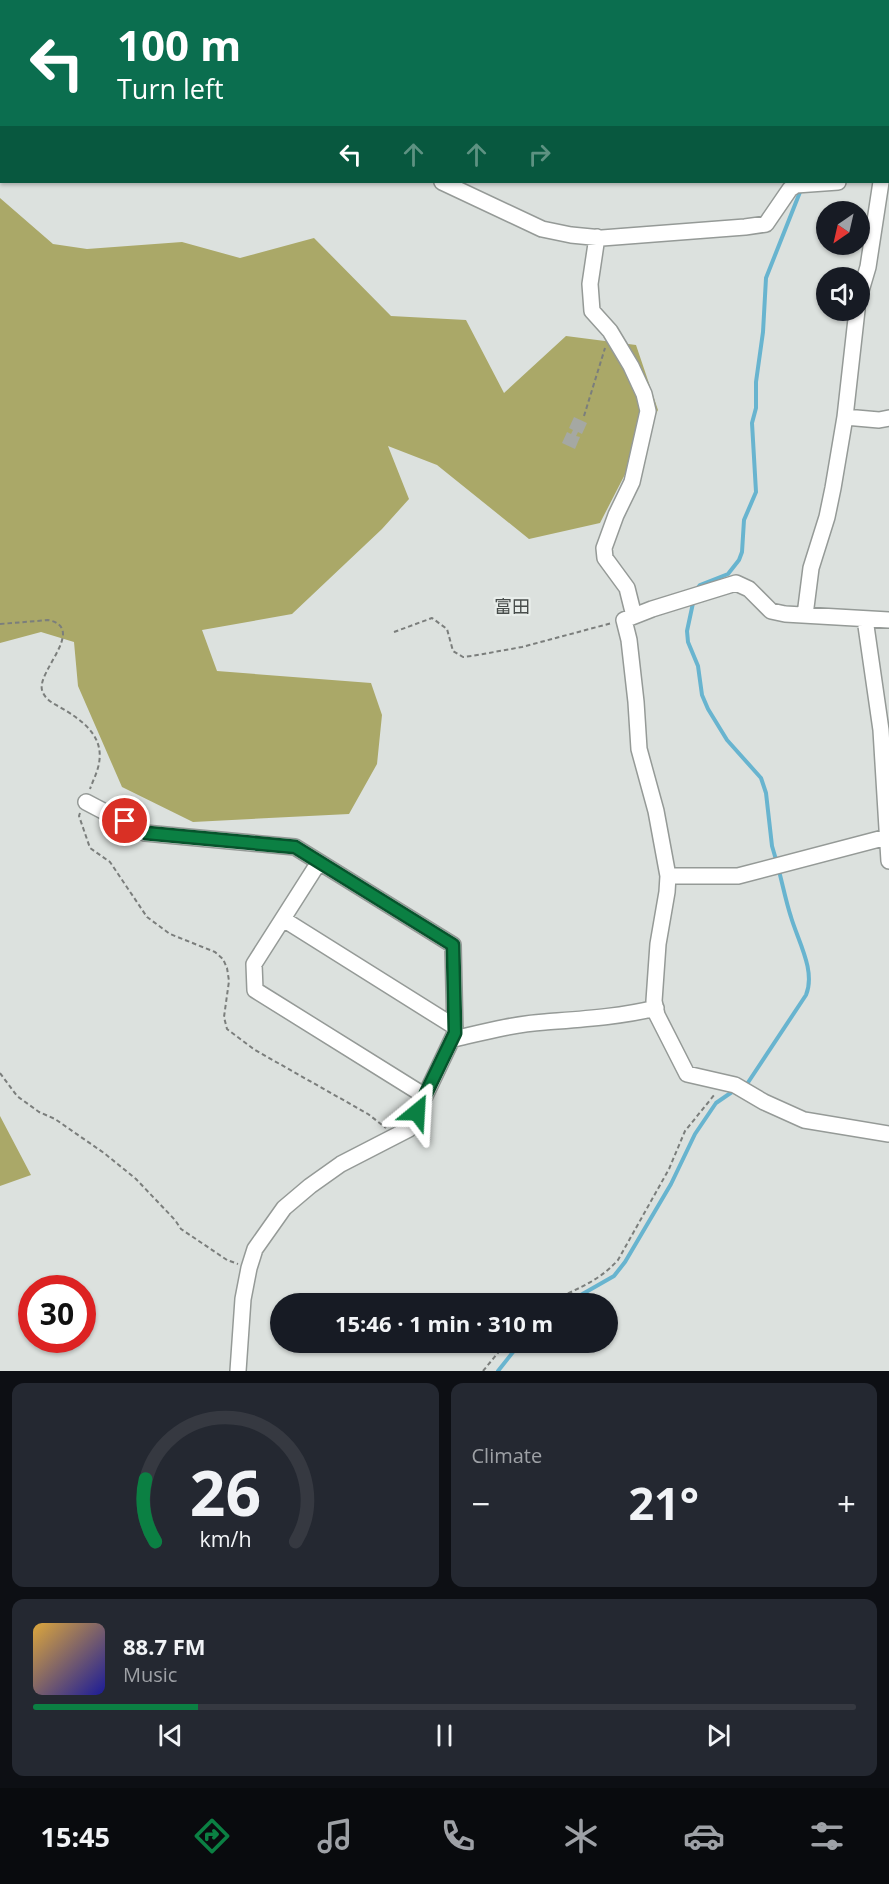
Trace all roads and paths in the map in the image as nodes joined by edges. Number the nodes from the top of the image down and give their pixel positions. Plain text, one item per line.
1 (444, 183) edge
2 (821, 183) edge
3 (881, 183) edge
4 (597, 237) junction
5 (868, 267) edge
6 (856, 321) edge
7 (610, 331) junction
8 (584, 416) dead end
9 (845, 417) junction
10 (889, 418) edge
11 (805, 615) junction
12 (629, 618) junction
13 (866, 619) junction
14 (889, 620) edge
15 (0, 624) edge
16 (394, 632) dead end
17 (86, 801) junction
18 (887, 837) junction
19 (889, 861) edge
20 (319, 862) junction
21 (668, 876) junction
22 (283, 919) junction
23 (656, 1008) junction
24 (454, 1033) junction
25 (0, 1073) edge
26 (724, 1082) junction
27 (425, 1096) junction
28 (889, 1134) edge
29 (396, 1136) junction
30 (249, 1268) junction
31 (572, 1293) edge
32 (498, 1353) edge
33 (237, 1371) edge
34 (483, 1371) edge

1 - 4 street
2 - 4 street
3 - 5 street
4 - 7 street
6 - 9 street
7 - 8 path
7 - 12 street
9 - 10 street
9 - 11 street
11 - 12 street
11 - 13 street
12 - 16 path
12 - 21 street
13 - 14 street
13 - 18 street
15 - 17 path
17 - 20 street
17 - 29 path
18 - 19 street
18 - 21 street
20 - 22 street
20 - 24 street
21 - 23 street
22 - 24 street
22 - 27 street
23 - 24 street
23 - 26 street
24 - 27 street
25 - 30 path
26 - 28 street
26 - 31 path
27 - 29 street
29 - 30 street
30 - 33 street
32 - 34 path

